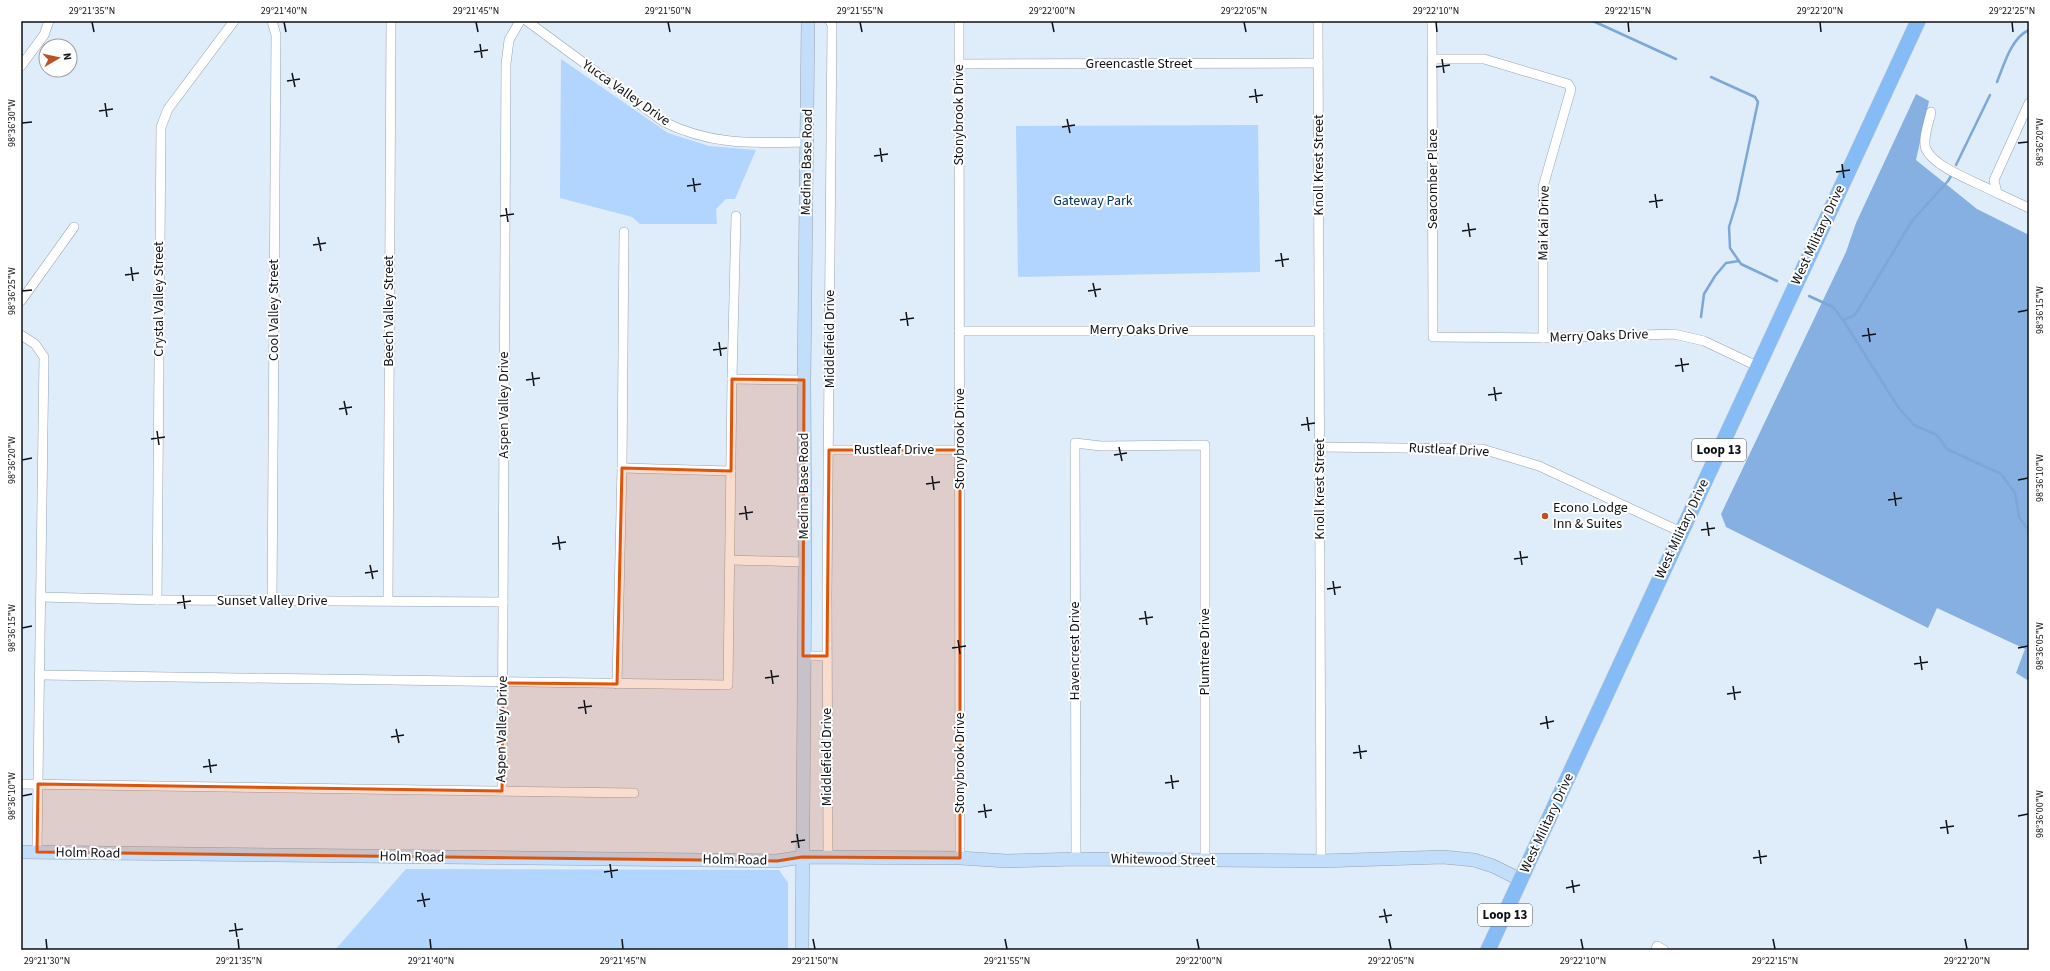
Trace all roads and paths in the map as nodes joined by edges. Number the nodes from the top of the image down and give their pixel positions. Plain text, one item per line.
1 (49, 21) edge
2 (234, 21) edge
3 (272, 21) edge
4 (391, 21) edge
5 (520, 21) edge
6 (527, 21) edge
7 (808, 21) edge
8 (830, 21) edge
9 (959, 21) edge
10 (1318, 21) edge
11 (1432, 21) edge
12 (1918, 21) edge
13 (1433, 59) junction
14 (1318, 63) junction
15 (959, 64) junction
16 (21, 66) edge
17 (2029, 104) edge
18 (1931, 112) dead end
19 (807, 142) junction
20 (1997, 193) junction
21 (2029, 208) edge
22 (736, 216) dead end
23 (74, 226) dead end
24 (624, 232) dead end
25 (21, 301) edge
26 (959, 331) junction
27 (1319, 331) junction
28 (21, 335) edge
29 (1433, 337) joint
30 (1543, 338) junction
31 (1757, 366) junction
32 (732, 379) junction
33 (804, 380) junction
34 (1075, 443) joint
35 (1319, 447) junction
36 (829, 450) junction
37 (960, 450) junction
38 (622, 468) junction
39 (731, 471) junction
40 (1681, 532) junction
41 (730, 560) junction
42 (805, 562) junction
43 (40, 597) junction
44 (157, 600) junction
45 (272, 601) junction
46 (388, 601) junction
47 (503, 602) junction
48 (803, 656) junction
49 (827, 656) junction
50 (40, 675) junction
51 (503, 683) junction
52 (617, 684) junction
53 (21, 784) edge
54 (38, 784) junction
55 (502, 791) junction
56 (634, 794) dead end
57 (21, 852) edge
58 (37, 852) junction
59 (802, 857) junction
60 (828, 857) junction
61 (960, 858) junction
62 (1076, 859) junction
63 (1205, 860) junction
64 (1321, 861) junction
65 (1521, 880) junction
66 (802, 950) edge
67 (1488, 950) edge

1 - 16 street
2 - 44 street, Crystal Valley Street
3 - 45 street, Cool Valley Street
4 - 46 street, Beech Valley Street
5 - 47 street, Aspen Valley Drive
6 - 19 street, Yucca Valley Drive
7 - 19 street, Medina Base Road
8 - 36 street, Middlefield Drive
9 - 15 street, Stonybrook Drive
10 - 14 street, Knoll Krest Street
11 - 13 street, Seacomber Place
12 - 31 main road, West Military Drive / Loop 13
13 - 29 street, Seacomber Place
13 - 30 street, Mai Kai Drive
14 - 15 street, Greencastle Street
14 - 27 street, Knoll Krest Street
15 - 26 street, Stonybrook Drive
17 - 20 street
18 - 20 street
19 - 33 street, Medina Base Road
20 - 21 street
22 - 32 street
23 - 25 street
24 - 38 street
26 - 27 street, Merry Oaks Drive
26 - 37 street, Stonybrook Drive
27 - 35 street, Knoll Krest Street
28 - 43 street
29 - 30 street, Merry Oaks Drive
30 - 31 street, Merry Oaks Drive
31 - 40 main road, West Military Drive / Loop 13
32 - 33 street
32 - 39 street
33 - 42 street, Medina Base Road
34 - 62 street, Havencrest Drive
34 - 63 street, Plumtree Drive
35 - 40 street, Rustleaf Drive
35 - 64 street, Knoll Krest Street
36 - 37 street, Rustleaf Drive
36 - 49 street, Middlefield Drive
37 - 61 street, Stonybrook Drive
38 - 39 street
38 - 52 street
39 - 41 street
40 - 65 main road, West Military Drive / Loop 13
41 - 42 street
41 - 52 street
42 - 48 street, Medina Base Road
43 - 44 street, Sunset Valley Drive
43 - 50 street
44 - 45 street, Sunset Valley Drive
45 - 46 street, Sunset Valley Drive
46 - 47 street, Sunset Valley Drive
47 - 51 street, Aspen Valley Drive
48 - 49 street
48 - 59 street, Medina Base Road
49 - 60 street, Middlefield Drive
50 - 51 street
50 - 54 street
51 - 52 street
51 - 55 street, Aspen Valley Drive
53 - 54 street
54 - 55 street
54 - 58 street
55 - 56 street
57 - 58 street, Holm Road
58 - 59 street, Holm Road
59 - 60 street, Whitewood Street
59 - 66 street, Medina Base Road
60 - 61 street, Whitewood Street
61 - 62 street, Whitewood Street
62 - 63 street, Whitewood Street
63 - 64 street, Whitewood Street
64 - 65 street, Whitewood Street
65 - 67 main road, West Military Drive / Loop 13

